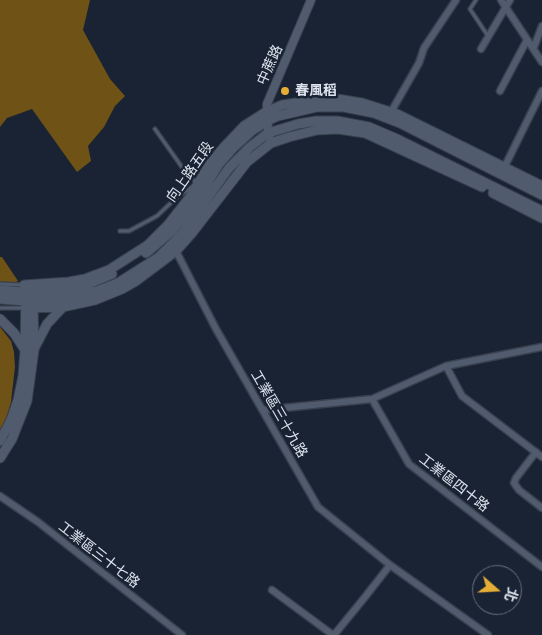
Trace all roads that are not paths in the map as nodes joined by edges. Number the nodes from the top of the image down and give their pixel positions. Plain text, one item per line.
1 (312, 0) edge
2 (456, 0) edge
3 (476, 0) edge
4 (501, 0) edge
5 (510, 0) edge
6 (506, 8) junction
7 (542, 26) edge
8 (488, 36) junction
9 (527, 40) junction
10 (534, 47) junction
11 (481, 49) dead end
12 (542, 62) edge
13 (500, 91) dead end
14 (542, 92) edge
15 (270, 94) junction
16 (282, 105) junction
17 (392, 112) junction
18 (267, 117) junction
19 (154, 129) dead end
20 (268, 133) junction
21 (271, 143) junction
22 (504, 168) junction
23 (198, 184) junction
24 (542, 186) edge
25 (542, 195) edge
26 (542, 211) edge
27 (542, 218) edge
28 (120, 231) dead end
29 (176, 251) junction
30 (0, 284) edge
31 (0, 290) edge
32 (29, 297) junction
33 (0, 299) edge
34 (63, 307) junction
35 (0, 308) edge
36 (0, 319) edge
37 (542, 347) edge
38 (30, 350) junction
39 (446, 366) junction
40 (372, 399) junction
41 (263, 410) junction
42 (0, 441) edge
43 (536, 452) junction
44 (542, 457) edge
45 (0, 458) edge
46 (0, 496) edge
47 (542, 508) edge
48 (390, 565) junction
49 (542, 567) edge
50 (272, 590) dead end
51 (182, 635) edge
52 (334, 635) edge
53 (488, 635) edge

1 - 15 street, 中蔗路
2 - 17 street
3 - 8 lane
4 - 6 street
5 - 6 street
6 - 8 street
6 - 9 street
7 - 10 street
8 - 11 street
9 - 10 street
9 - 13 street
10 - 12 street
14 - 22 street
15 - 16 street
15 - 18 street, 中蔗路
16 - 17 main road, 向上路五段
16 - 18 main road, 向上路五段
17 - 22 main road, 向上路五段
18 - 20 street, 中蔗路
18 - 23 main road, 向上路五段
18 - 25 main road, 向上路五段
18 - 32 main road, 向上路五段
19 - 23 lane
20 - 21 street, 中蔗路
20 - 26 main road, 向上路五段
20 - 32 main road, 向上路五段
21 - 27 main road, 向上路五段
21 - 29 main road, 向上路五段
22 - 24 main road, 向上路五段
23 - 28 lane
23 - 32 main road, 向上路五段
29 - 34 main road, 向上路五段
29 - 41 street, 工業區三十九路
30 - 32 lane, 向上路五段
31 - 32 main road, 向上路五段
32 - 33 main road, 向上路五段
32 - 34 main road, 向上路五段
32 - 35 lane, 向上路五段
32 - 38 main road
34 - 38 main road
36 - 38 main road
37 - 39 street
38 - 42 main road
38 - 45 main road
39 - 40 street
39 - 43 street
40 - 41 street
40 - 49 street, 工業區四十路
41 - 48 street, 工業區三十九路
43 - 44 street
43 - 47 street
46 - 51 street, 工業區三十七路
48 - 52 street
48 - 53 street, 工業區三十九路
50 - 52 street

